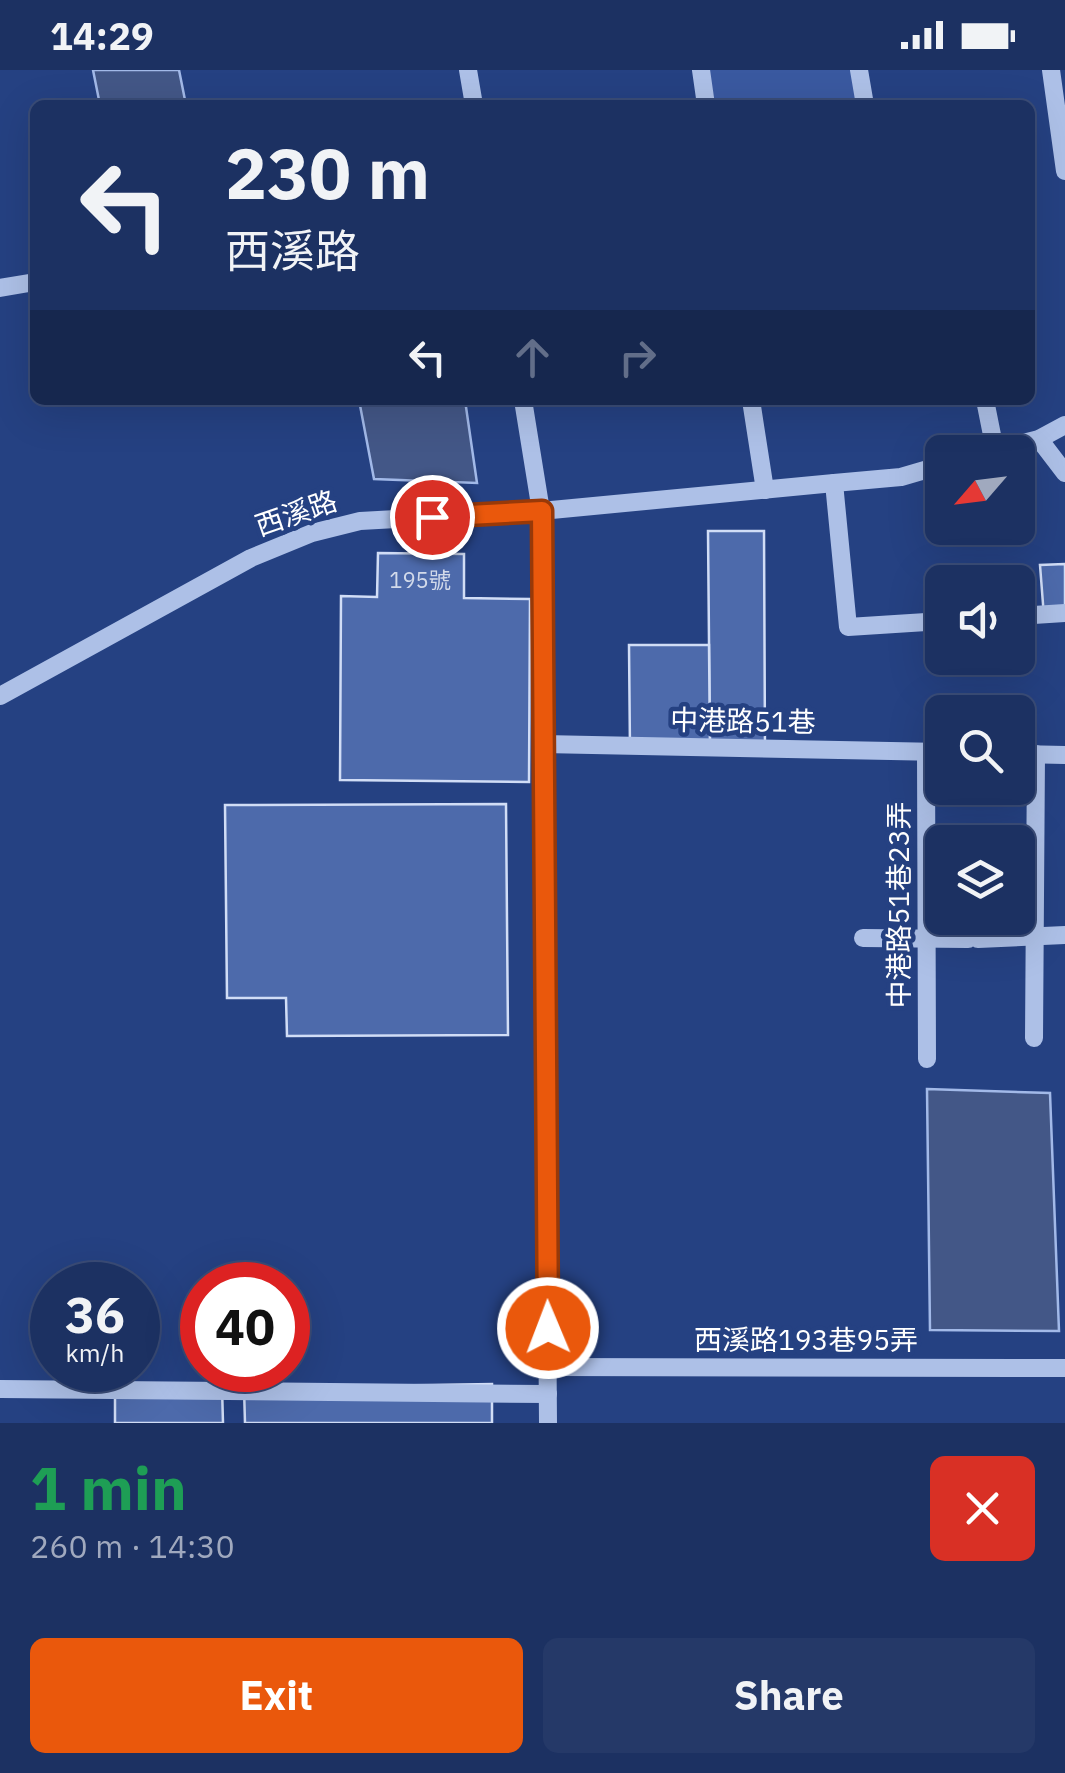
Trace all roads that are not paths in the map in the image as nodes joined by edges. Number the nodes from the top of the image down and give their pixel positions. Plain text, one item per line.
1 (468, 70) edge
2 (701, 70) edge
3 (859, 70) edge
4 (1051, 70) edge
5 (473, 100) edge
6 (705, 100) edge
7 (864, 100) edge
8 (1065, 171) edge
9 (30, 283) edge
10 (0, 288) edge
11 (524, 405) edge
12 (752, 405) edge
13 (985, 405) edge
14 (1065, 424) edge
15 (989, 435) edge
16 (1039, 439) junction
17 (1035, 440) edge
18 (925, 470) edge
19 (1065, 473) edge
20 (834, 483) junction
21 (765, 490) junction
22 (542, 511) junction
23 (1065, 613) edge
24 (1035, 615) edge
25 (925, 622) edge
26 (0, 696) edge
27 (543, 744) junction
28 (925, 752) edge
29 (1035, 754) edge
30 (1065, 755) edge
31 (932, 805) edge
32 (1029, 805) edge
33 (1065, 935) edge
34 (1035, 936) junction
35 (863, 938) dead end
36 (926, 938) junction
37 (1034, 1038) dead end
38 (926, 1059) dead end
39 (548, 1366) junction
40 (1065, 1368) edge
41 (0, 1389) edge
42 (548, 1394) junction
43 (548, 1423) edge

1 - 5 street
2 - 6 street
3 - 7 street
4 - 8 street
9 - 10 street
11 - 22 street
12 - 21 street
13 - 15 street
14 - 16 street
16 - 17 street
16 - 19 street
18 - 20 street, 西溪路
20 - 21 street, 西溪路
20 - 25 street
21 - 22 street, 西溪路
22 - 26 street, 西溪路
22 - 27 street
23 - 24 street
27 - 28 street, 中港路51巷
27 - 39 street
29 - 30 street
31 - 36 street, 中港路51巷23弄
32 - 34 street
33 - 34 street
34 - 36 street
34 - 37 street
35 - 36 street
36 - 38 street, 中港路51巷23弄
39 - 40 street, 西溪路193巷95弄
39 - 42 street
41 - 42 street
42 - 43 street

